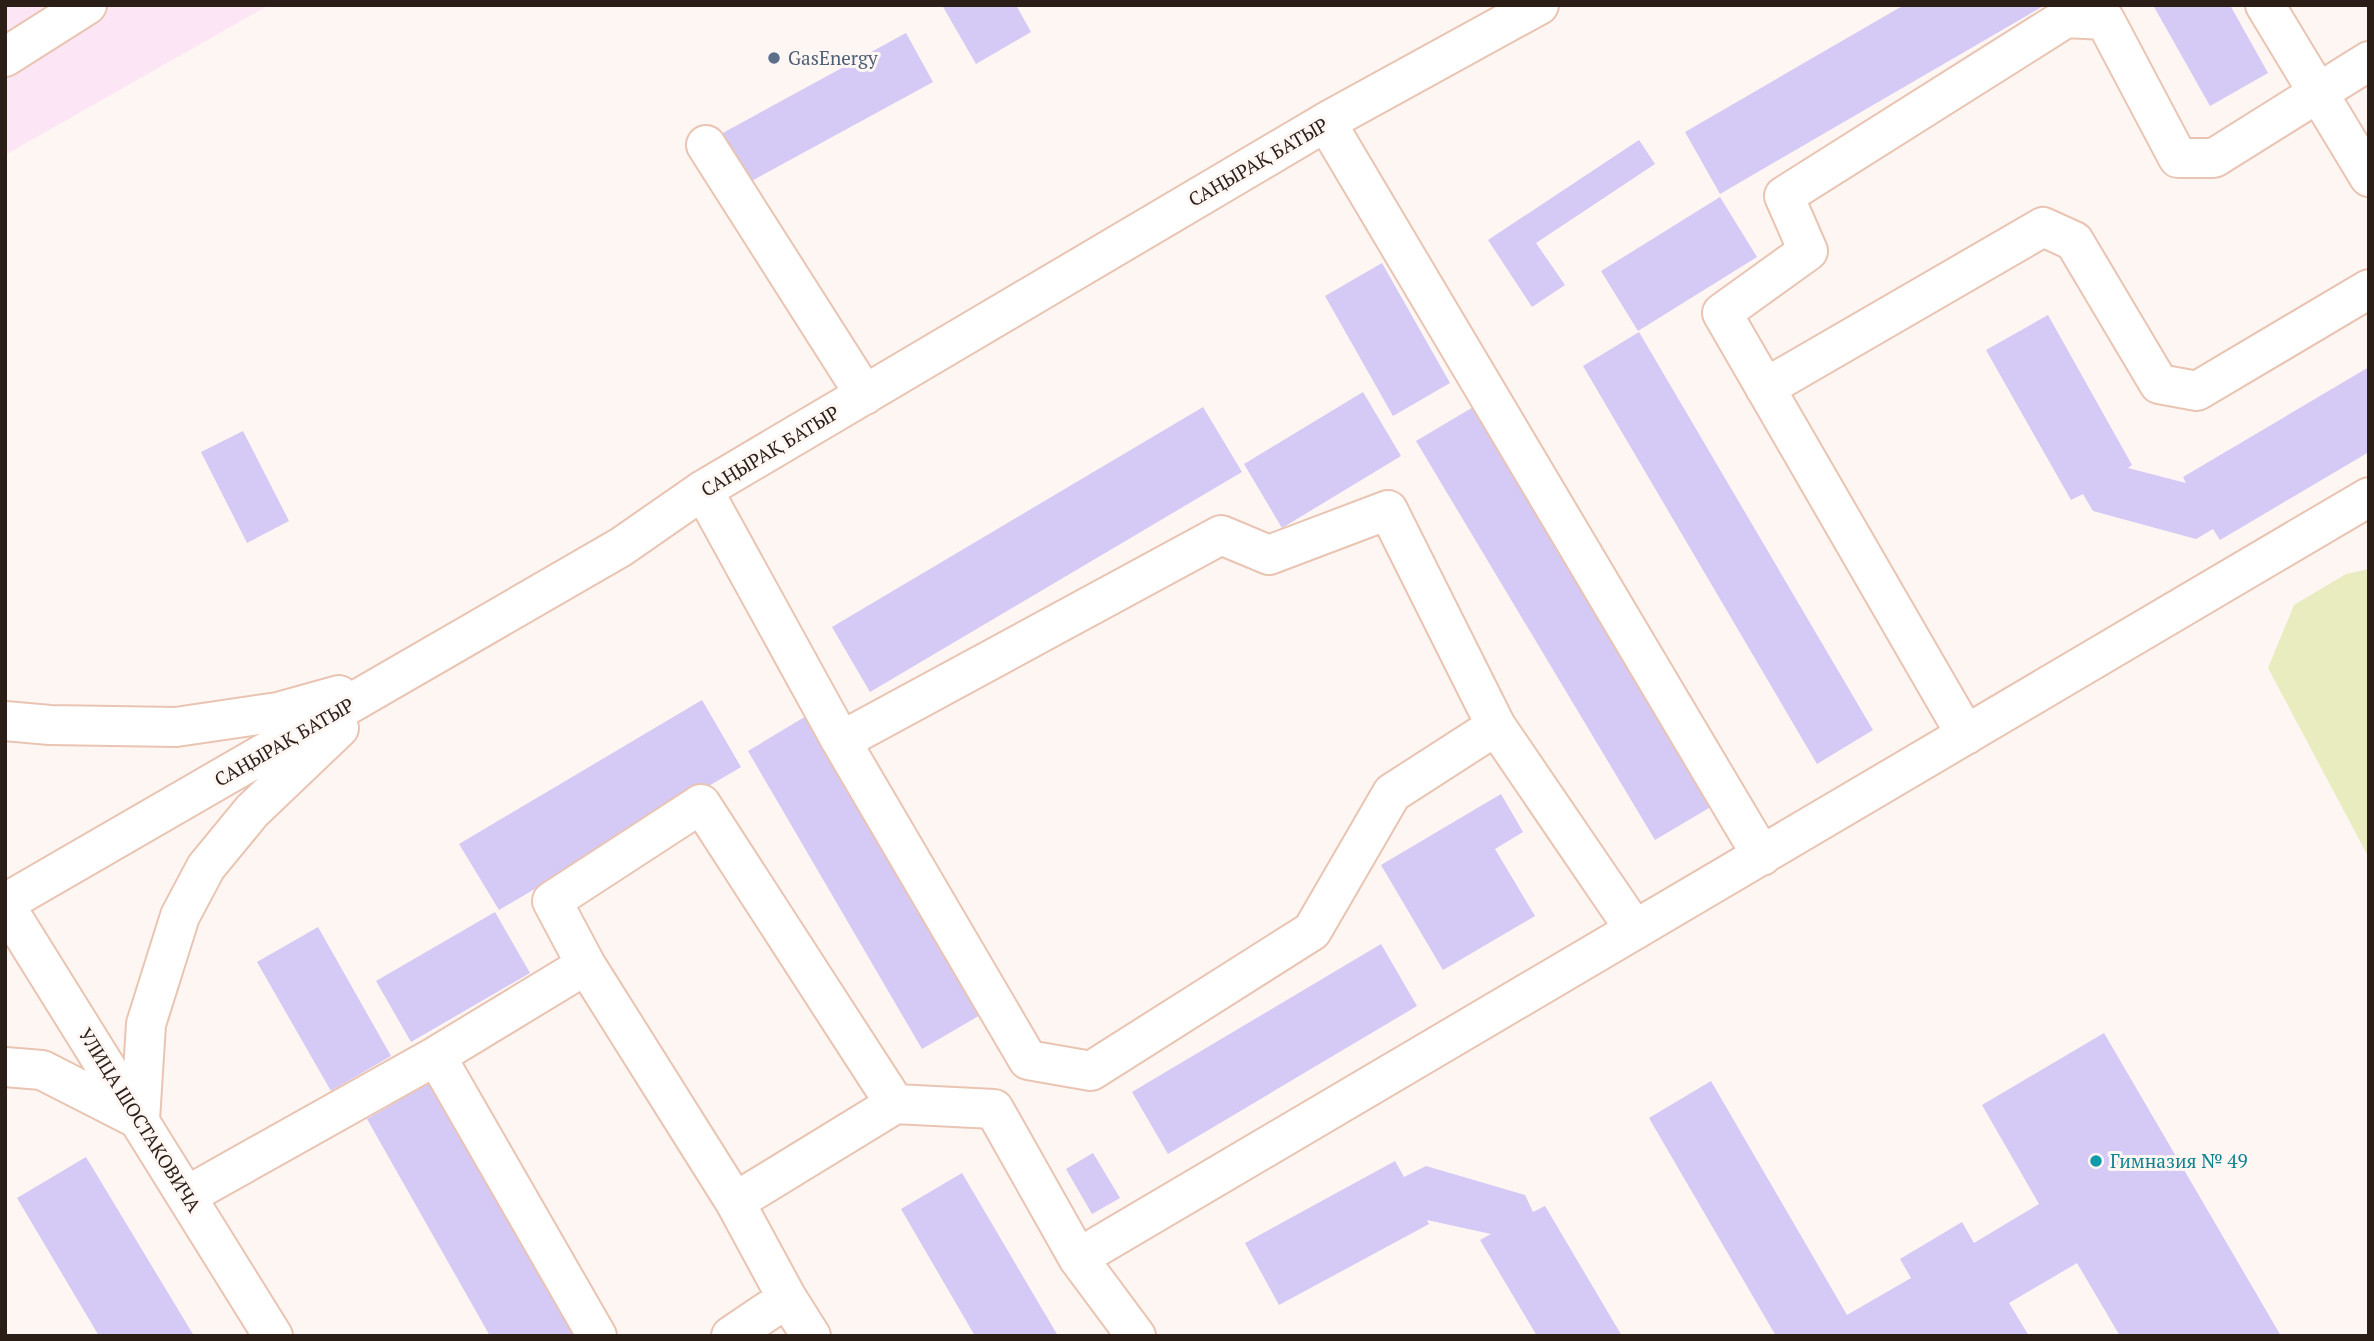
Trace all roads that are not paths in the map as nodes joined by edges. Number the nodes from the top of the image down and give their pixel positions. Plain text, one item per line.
1 (87, 5) edge
2 (1539, 5) edge
3 (2265, 5) edge
4 (5, 57) edge
5 (2369, 61) edge
6 (2318, 93) junction
7 (1326, 122) junction
8 (706, 145) dead end
9 (2369, 177) edge
10 (2369, 289) edge
11 (1765, 388) junction
12 (865, 395) junction
13 (703, 490) junction
14 (2369, 497) edge
15 (392, 680) junction
16 (5, 720) edge
17 (1496, 726) junction
18 (1966, 735) junction
19 (841, 741) junction
20 (1762, 856) junction
21 (5, 904) edge
22 (1635, 930) junction
23 (586, 965) junction
24 (436, 1056) junction
25 (1028, 1060) junction
26 (5, 1067) edge
27 (895, 1104) junction
28 (994, 1109) junction
29 (140, 1120) junction
30 (188, 1195) junction
31 (735, 1202) junction
32 (1078, 1258) junction
33 (787, 1298) junction
34 (273, 1336) edge
35 (597, 1336) edge
36 (731, 1336) edge
37 (810, 1336) edge
38 (1136, 1336) edge

1 - 4 street
2 - 7 street, САҢЫРАҚ БАТЫР
3 - 6 street
5 - 6 street
6 - 9 street
6 - 11 street
7 - 12 street, САҢЫРАҚ БАТЫР
7 - 20 street
8 - 12 street
10 - 11 street
11 - 18 street
12 - 13 street, САҢЫРАҚ БАТЫР
13 - 15 street, САҢЫРАҚ БАТЫР
13 - 19 street
14 - 18 street
15 - 16 street
15 - 21 street, САҢЫРАҚ БАТЫР
15 - 29 street
17 - 19 street
17 - 22 street
17 - 25 street
18 - 20 street
19 - 25 street
20 - 22 street
21 - 29 street, УЛИЦА ШОСТАКОВИЧА
22 - 32 street
23 - 24 street
23 - 27 street
23 - 31 street
24 - 30 street
24 - 35 street
25 - 28 street
26 - 29 street
27 - 28 street
27 - 31 street
28 - 32 street
29 - 30 street, УЛИЦА ШОСТАКОВИЧА
30 - 34 street, УЛИЦА ШОСТАКОВИЧА
31 - 33 street
32 - 38 street
33 - 36 street
33 - 37 street

